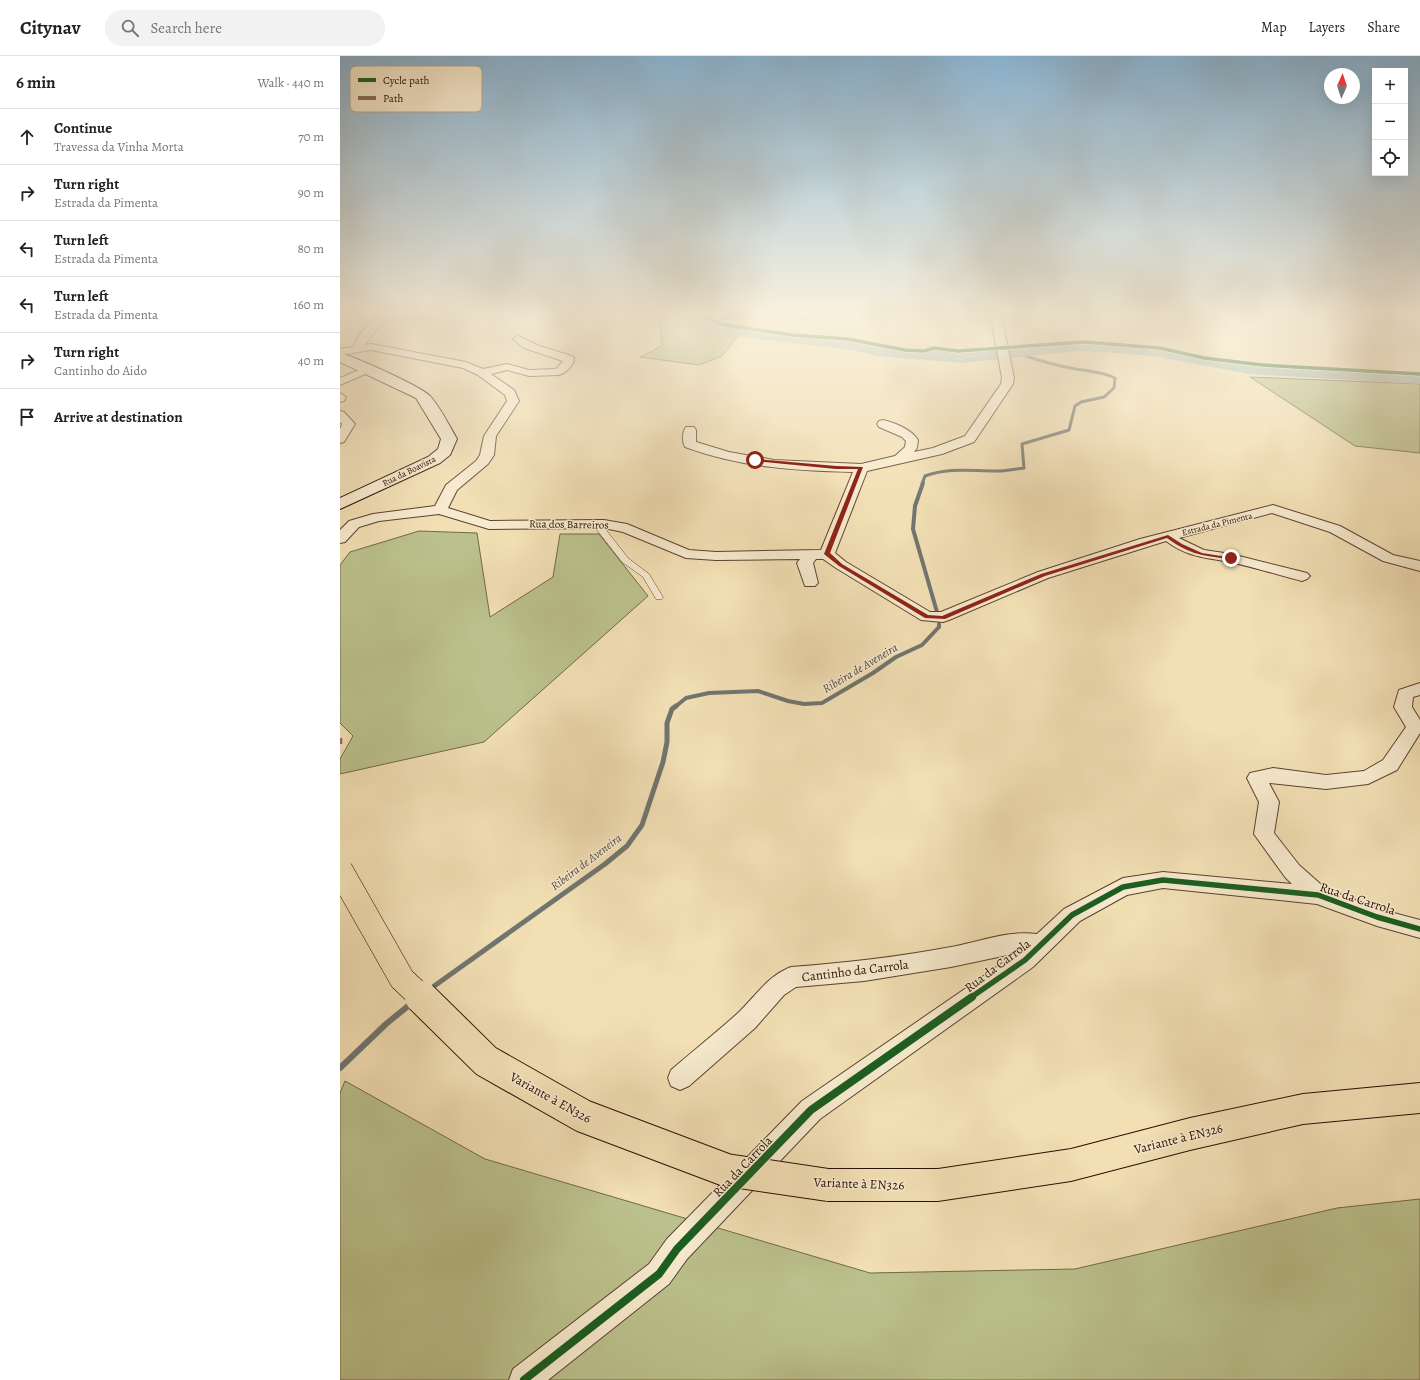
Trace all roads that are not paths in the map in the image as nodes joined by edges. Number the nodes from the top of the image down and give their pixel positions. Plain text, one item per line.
1 (352, 376) edge
2 (383, 376) edge
3 (486, 376) edge
4 (1007, 376) edge
5 (341, 381) edge
6 (340, 415) edge
7 (882, 424) dead end
8 (690, 430) dead end
9 (340, 439) edge
10 (900, 459) junction
11 (861, 468) junction
12 (340, 504) edge
13 (440, 510) junction
14 (593, 524) junction
15 (1168, 536) junction
16 (340, 539) edge
17 (820, 554) junction
18 (1420, 566) edge
19 (1302, 576) dead end
20 (810, 583) dead end
21 (659, 597) dead end
22 (1420, 689) edge
23 (340, 870) edge
24 (1318, 895) junction
25 (1420, 929) edge
26 (1042, 944) junction
27 (680, 1078) dead end
28 (1420, 1098) edge
29 (524, 1380) edge

1 - 5 street
2 - 12 street, Rua da Boavista
3 - 13 street
4 - 10 street
6 - 9 street
7 - 10 street
8 - 11 street
10 - 11 street
11 - 17 street
13 - 14 street, Rua dos Barreiros
13 - 16 street, Rua dos Barreiros
14 - 17 street, Rua dos Barreiros
14 - 21 lane
15 - 17 street, Estrada da Pimenta
15 - 18 street, Estrada da Pimenta
15 - 19 street
17 - 20 street
22 - 24 street
23 - 28 main road, Variante à EN326, bridge
24 - 25 street, Rua da Carrola
24 - 26 street, Rua da Carrola
26 - 27 street, Cantinho da Carrola
26 - 29 street, Rua da Carrola

